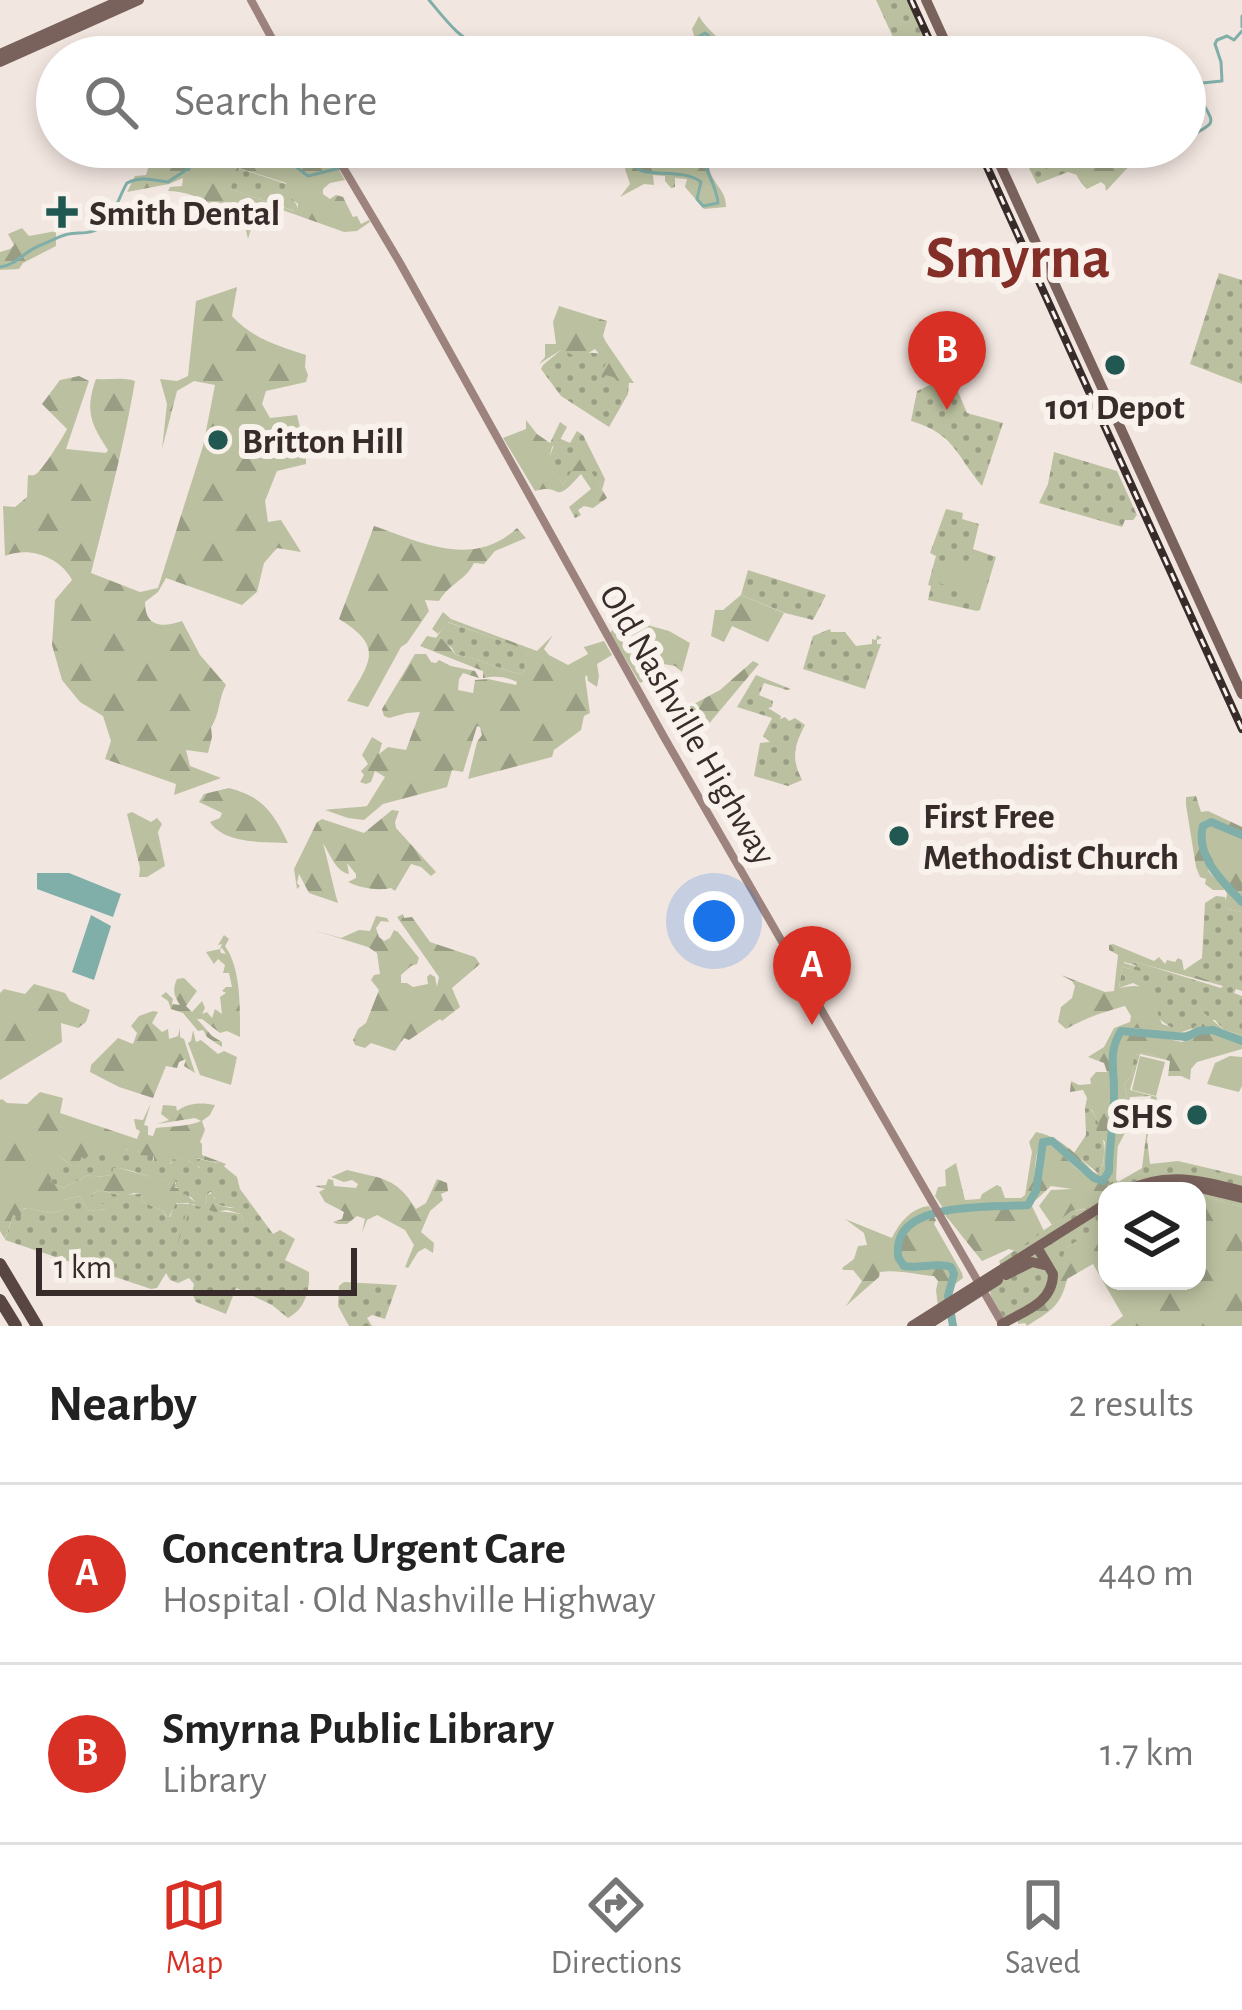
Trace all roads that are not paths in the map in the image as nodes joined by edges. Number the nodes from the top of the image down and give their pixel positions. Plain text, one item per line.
1 (250, 0) edge
2 (134, 1) edge
3 (932, 6) edge
4 (52, 36) edge
5 (56, 36) edge
6 (270, 36) edge
7 (945, 36) edge
8 (36, 43) edge
9 (36, 44) edge
10 (0, 58) edge
11 (343, 168) edge
12 (1004, 168) edge
13 (1225, 650) junction
14 (1242, 680) edge
15 (1242, 694) edge
16 (1150, 1182) edge
17 (1206, 1188) edge
18 (1242, 1194) edge
19 (1098, 1214) edge
20 (1098, 1214) edge
21 (1041, 1256) junction
22 (0, 1264) edge
23 (987, 1283) junction
24 (0, 1300) edge
25 (934, 1318) edge
26 (1002, 1323) edge
27 (16, 1326) edge
28 (37, 1326) edge
29 (912, 1326) edge

1 - 6 main road
2 - 4 main road
2 - 5 main road
3 - 7 main road
8 - 10 main road
9 - 10 main road
11 - 26 main road, Old Nashville Highway
12 - 13 main road
13 - 14 main road
13 - 15 main road
16 - 18 main road
17 - 18 main road
19 - 21 main road
20 - 21 main road
21 - 23 main road
21 - 23 main road
21 - 26 main road
22 - 28 highway
23 - 25 main road
24 - 27 highway
25 - 29 main road

